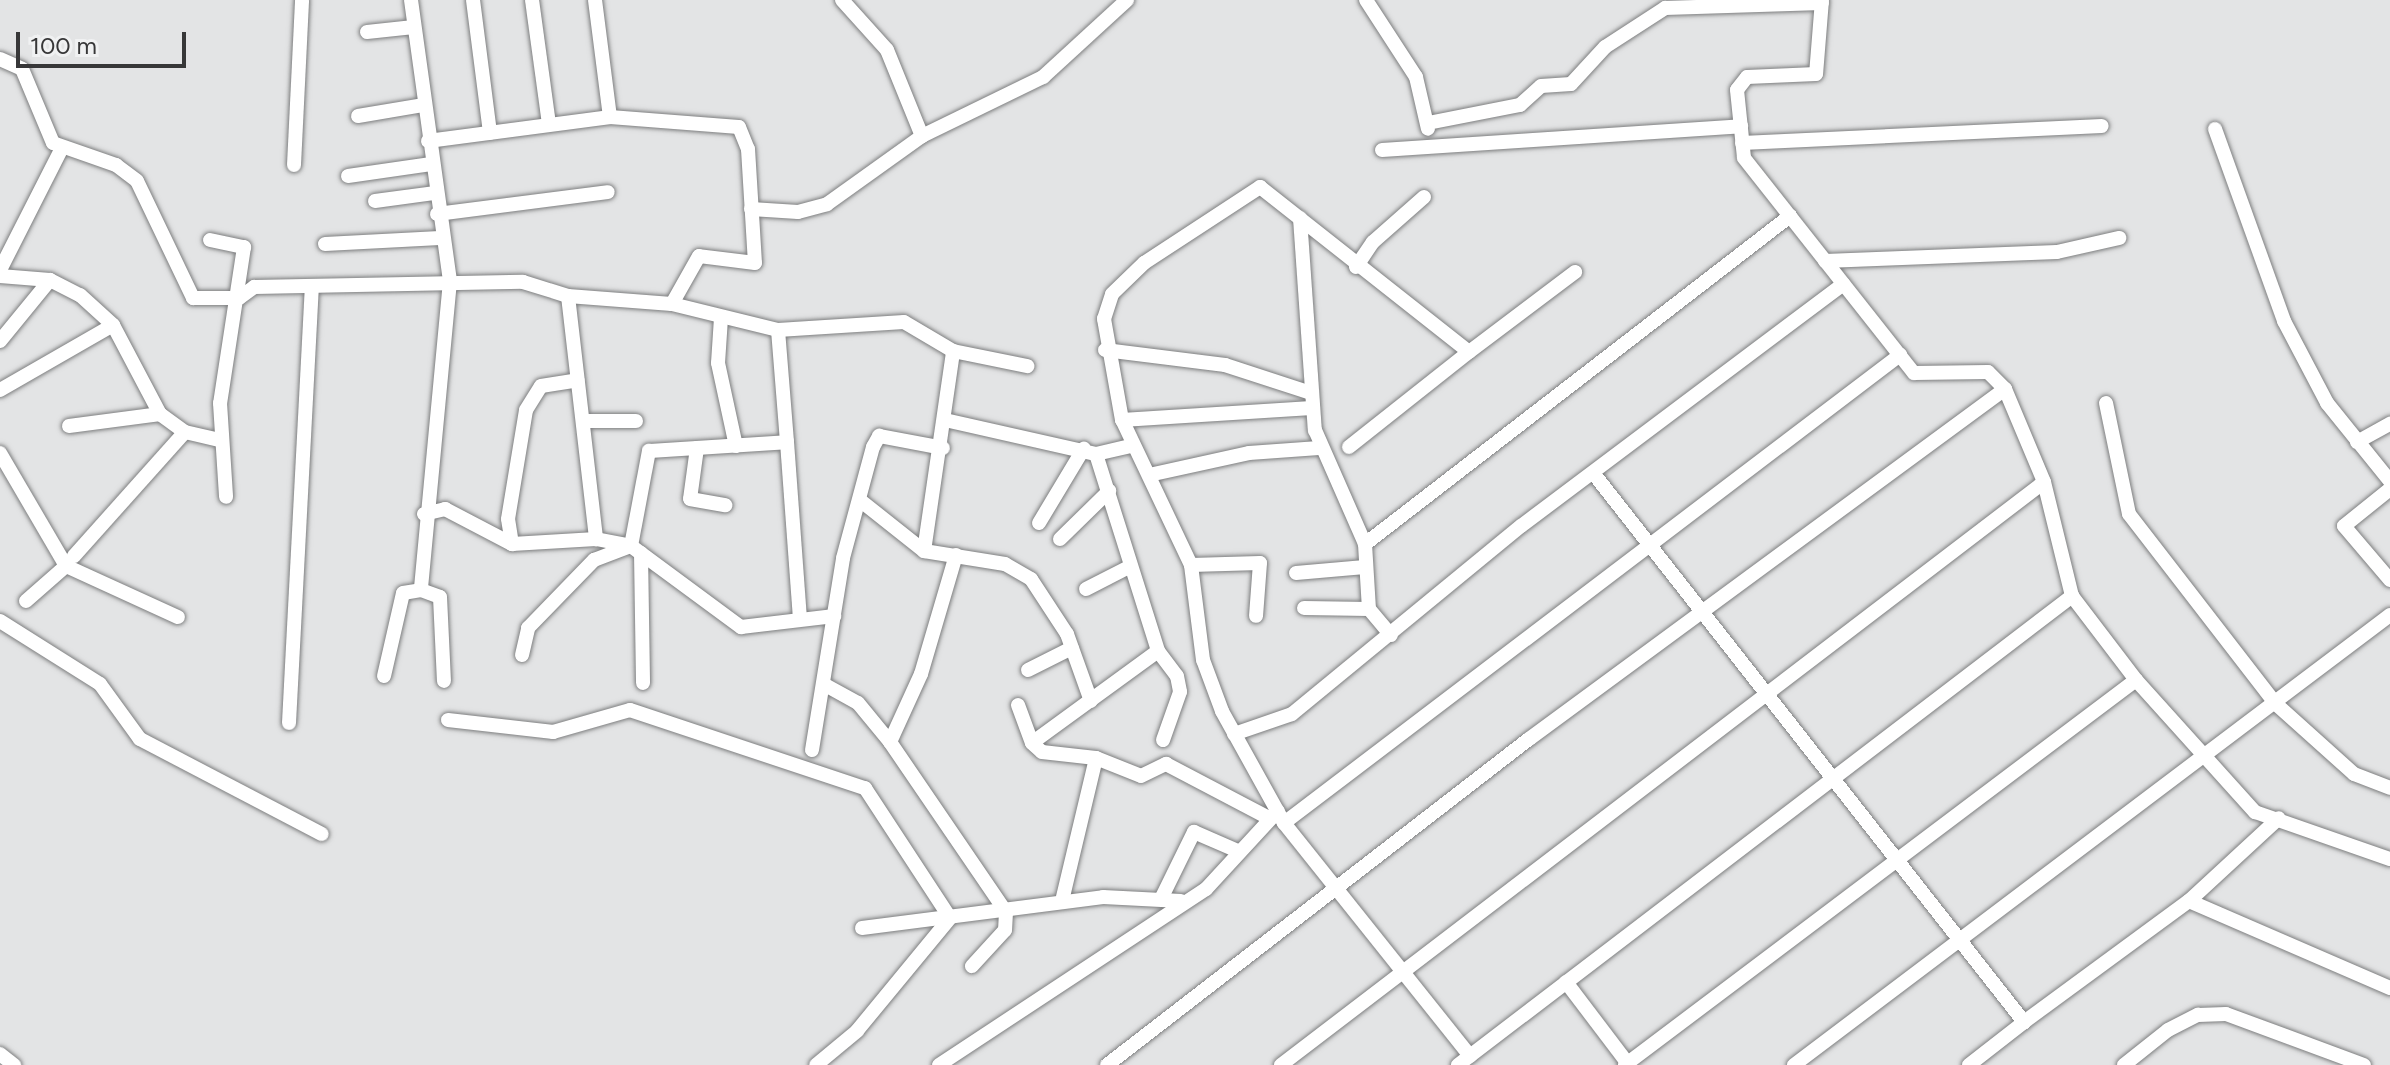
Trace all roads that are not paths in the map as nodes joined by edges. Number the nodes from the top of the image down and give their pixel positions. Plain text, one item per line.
1 (302, 0) edge
2 (411, 0) edge
3 (473, 0) edge
4 (532, 0) edge
5 (595, 0) edge
6 (842, 0) edge
7 (1127, 0) edge
8 (1366, 0) edge
9 (1822, 2) edge
10 (1662, 4) edge
11 (414, 27) junction
12 (367, 32) dead end
13 (0, 59) edge
14 (424, 105) junction
15 (358, 116) dead end
16 (610, 117) junction
17 (1428, 123) junction
18 (549, 124) junction
19 (1741, 126) junction
20 (2102, 126) dead end
21 (2215, 129) dead end
22 (490, 133) junction
23 (922, 136) junction
24 (428, 141) junction
25 (1428, 141) junction
26 (1742, 143) junction
27 (61, 150) junction
28 (1382, 150) dead end
29 (431, 164) junction
30 (294, 165) dead end
31 (348, 176) dead end
32 (608, 192) dead end
33 (435, 193) junction
34 (1424, 197) dead end
35 (375, 201) dead end
36 (751, 209) junction
37 (437, 214) junction
38 (1790, 216) junction
39 (1300, 218) junction
40 (440, 238) junction
41 (2119, 238) dead end
42 (210, 240) dead end
43 (325, 244) dead end
44 (1825, 261) junction
45 (1356, 267) junction
46 (1575, 272) dead end
47 (0, 273) edge
48 (50, 280) junction
49 (450, 281) junction
50 (1843, 284) junction
51 (312, 291) junction
52 (568, 296) junction
53 (239, 298) junction
54 (672, 304) junction
55 (721, 318) junction
56 (113, 325) junction
57 (778, 330) junction
58 (0, 341) edge
59 (1105, 350) junction
60 (953, 351) junction
61 (1469, 352) junction
62 (1900, 355) junction
63 (1027, 366) dead end
64 (578, 380) junction
65 (2005, 389) junction
66 (0, 390) edge
67 (1312, 400) junction
68 (2106, 403) dead end
69 (160, 414) junction
70 (945, 420) junction
71 (1122, 420) junction
72 (583, 421) junction
73 (636, 421) dead end
74 (2390, 424) edge
75 (69, 426) dead end
76 (185, 432) junction
77 (221, 440) junction
78 (787, 442) junction
79 (2357, 442) junction
80 (736, 446) junction
81 (1131, 446) junction
82 (1349, 447) dead end
83 (697, 448) junction
84 (943, 448) junction
85 (1319, 448) junction
86 (1090, 451) junction
87 (0, 453) edge
88 (1594, 474) junction
89 (1149, 475) junction
90 (2390, 481) edge
91 (2044, 482) junction
92 (2390, 489) edge
93 (1109, 491) junction
94 (226, 497) dead end
95 (861, 501) junction
96 (725, 505) dead end
97 (424, 514) junction
98 (1039, 523) dead end
99 (596, 539) junction
100 (1060, 539) dead end
101 (1648, 540) junction
102 (512, 544) junction
103 (1365, 544) junction
104 (636, 550) junction
105 (924, 551) junction
106 (956, 555) junction
107 (70, 561) junction
108 (1191, 565) junction
109 (1129, 567) junction
110 (1365, 567) junction
111 (1296, 573) dead end
112 (2390, 580) edge
113 (1086, 589) dead end
114 (421, 590) junction
115 (2072, 596) junction
116 (26, 601) dead end
117 (1304, 608) dead end
118 (1369, 609) junction
119 (1700, 611) junction
120 (2390, 615) edge
121 (834, 616) junction
122 (1256, 616) dead end
123 (178, 617) dead end
124 (800, 618) junction
125 (0, 621) edge
126 (1391, 635) junction
127 (1072, 648) junction
128 (1158, 651) junction
129 (522, 655) dead end
130 (1028, 670) dead end
131 (384, 676) dead end
132 (2136, 680) junction
133 (444, 681) dead end
134 (643, 683) dead end
135 (827, 686) junction
136 (1764, 694) junction
137 (1091, 701) junction
138 (2276, 704) junction
139 (1018, 705) dead end
140 (448, 720) dead end
141 (289, 723) dead end
142 (1234, 734) junction
143 (1163, 740) dead end
144 (890, 742) junction
145 (1032, 743) junction
146 (812, 750) dead end
147 (2209, 753) junction
148 (1096, 758) junction
149 (1827, 778) junction
150 (2390, 788) edge
151 (1276, 817) junction
152 (2279, 818) junction
153 (322, 834) dead end
154 (1238, 851) junction
155 (2390, 859) edge
156 (1895, 862) junction
157 (1343, 888) junction
158 (1161, 899) junction
159 (1062, 901) junction
160 (1182, 901) junction
161 (2189, 901) junction
162 (1006, 912) junction
163 (950, 918) junction
164 (862, 928) dead end
165 (1961, 940) junction
166 (972, 966) dead end
167 (1407, 969) junction
168 (1566, 982) junction
169 (2390, 988) edge
170 (2024, 1022) junction
171 (0, 1054) edge
172 (1464, 1060) edge
173 (1627, 1064) edge
174 (14, 1065) edge
175 (816, 1065) edge
176 (939, 1065) edge
177 (1107, 1065) edge
178 (1281, 1065) edge
179 (1794, 1065) edge
180 (1969, 1065) edge
181 (2124, 1065) edge
182 (2364, 1065) edge

1 - 30 street
2 - 11 street
3 - 22 street
4 - 18 street
5 - 16 street
6 - 23 street
7 - 23 street
8 - 17 street
9 - 10 street
9 - 19 street
10 - 17 street
11 - 12 street
11 - 14 street
13 - 27 street
14 - 15 street
14 - 24 street
16 - 18 street
16 - 36 street
17 - 25 street
18 - 22 street
19 - 25 street
19 - 26 street
20 - 26 street
21 - 79 street
22 - 24 street
23 - 36 street
24 - 29 street
25 - 28 street
26 - 38 street
27 - 47 street
27 - 53 street
29 - 31 street
29 - 33 street
32 - 37 street
33 - 35 street
33 - 37 street
34 - 45 street
36 - 54 street
37 - 40 street
38 - 44 street
38 - 103 street
39 - 45 street
39 - 59 street
39 - 67 street
40 - 43 street
40 - 49 street
41 - 44 street
42 - 53 street
44 - 50 street
45 - 61 street
46 - 61 street
47 - 48 street
48 - 56 street
48 - 58 street
49 - 51 street
49 - 52 street
49 - 97 street
50 - 62 street
50 - 88 street
51 - 53 street
51 - 141 street
52 - 54 street
52 - 64 street
53 - 77 street
54 - 55 street
55 - 57 street
55 - 80 street
56 - 66 street
56 - 69 street
57 - 60 street
57 - 78 street
59 - 67 street
59 - 71 street
60 - 63 street
60 - 70 street
61 - 82 street
62 - 65 street
62 - 101 street
64 - 72 street
64 - 102 street
65 - 91 street
65 - 119 street
67 - 71 street
67 - 85 street
68 - 138 street
69 - 75 street
69 - 76 street
70 - 84 street
70 - 86 street
71 - 81 street
72 - 73 street
72 - 99 street
74 - 79 street
76 - 77 street
76 - 107 street
77 - 94 street
78 - 80 street
78 - 124 street
79 - 90 street
80 - 83 street
81 - 86 street
81 - 89 street
83 - 96 street
83 - 104 street
84 - 95 street
84 - 105 street
85 - 89 street
85 - 103 street
86 - 93 street
86 - 98 street
87 - 107 street
88 - 101 street
88 - 126 street
89 - 108 street
91 - 115 street
91 - 136 street
92 - 112 street
93 - 100 street
93 - 109 street
95 - 105 street
95 - 121 street
97 - 102 street
97 - 114 street
99 - 102 street
99 - 104 street
101 - 119 street
101 - 151 street
103 - 110 street
104 - 124 street
104 - 129 street
104 - 134 street
105 - 106 street
106 - 127 street
106 - 144 street
107 - 116 street
107 - 123 street
108 - 122 street
108 - 142 street
109 - 113 street
109 - 128 street
110 - 111 street
110 - 118 street
114 - 131 street
114 - 133 street
115 - 132 street
115 - 149 street
117 - 118 street
118 - 126 street
119 - 136 street
119 - 157 street
120 - 138 street
121 - 124 street
121 - 135 street
125 - 153 street
126 - 142 street
127 - 130 street
127 - 137 street
128 - 137 street
128 - 143 street
132 - 147 street
132 - 156 street
135 - 144 street
135 - 146 street
136 - 149 street
136 - 167 street
137 - 145 street
138 - 147 street
138 - 150 street
139 - 145 street
140 - 163 street
142 - 151 street
144 - 162 street
145 - 148 street
147 - 152 street
147 - 165 street
148 - 151 street
148 - 159 street
149 - 156 street
149 - 168 street
151 - 154 street
151 - 157 street
152 - 155 street
152 - 161 street
154 - 158 street
154 - 160 street
156 - 165 street
156 - 173 street
157 - 167 street
157 - 177 street
158 - 159 street
158 - 160 street
159 - 162 street
160 - 176 street
161 - 169 street
161 - 170 street
162 - 163 street
162 - 166 street
163 - 164 street
163 - 175 street
165 - 170 street
165 - 179 street
167 - 172 street
167 - 178 street
168 - 172 street
168 - 173 street
170 - 180 street
171 - 174 street
181 - 182 street

